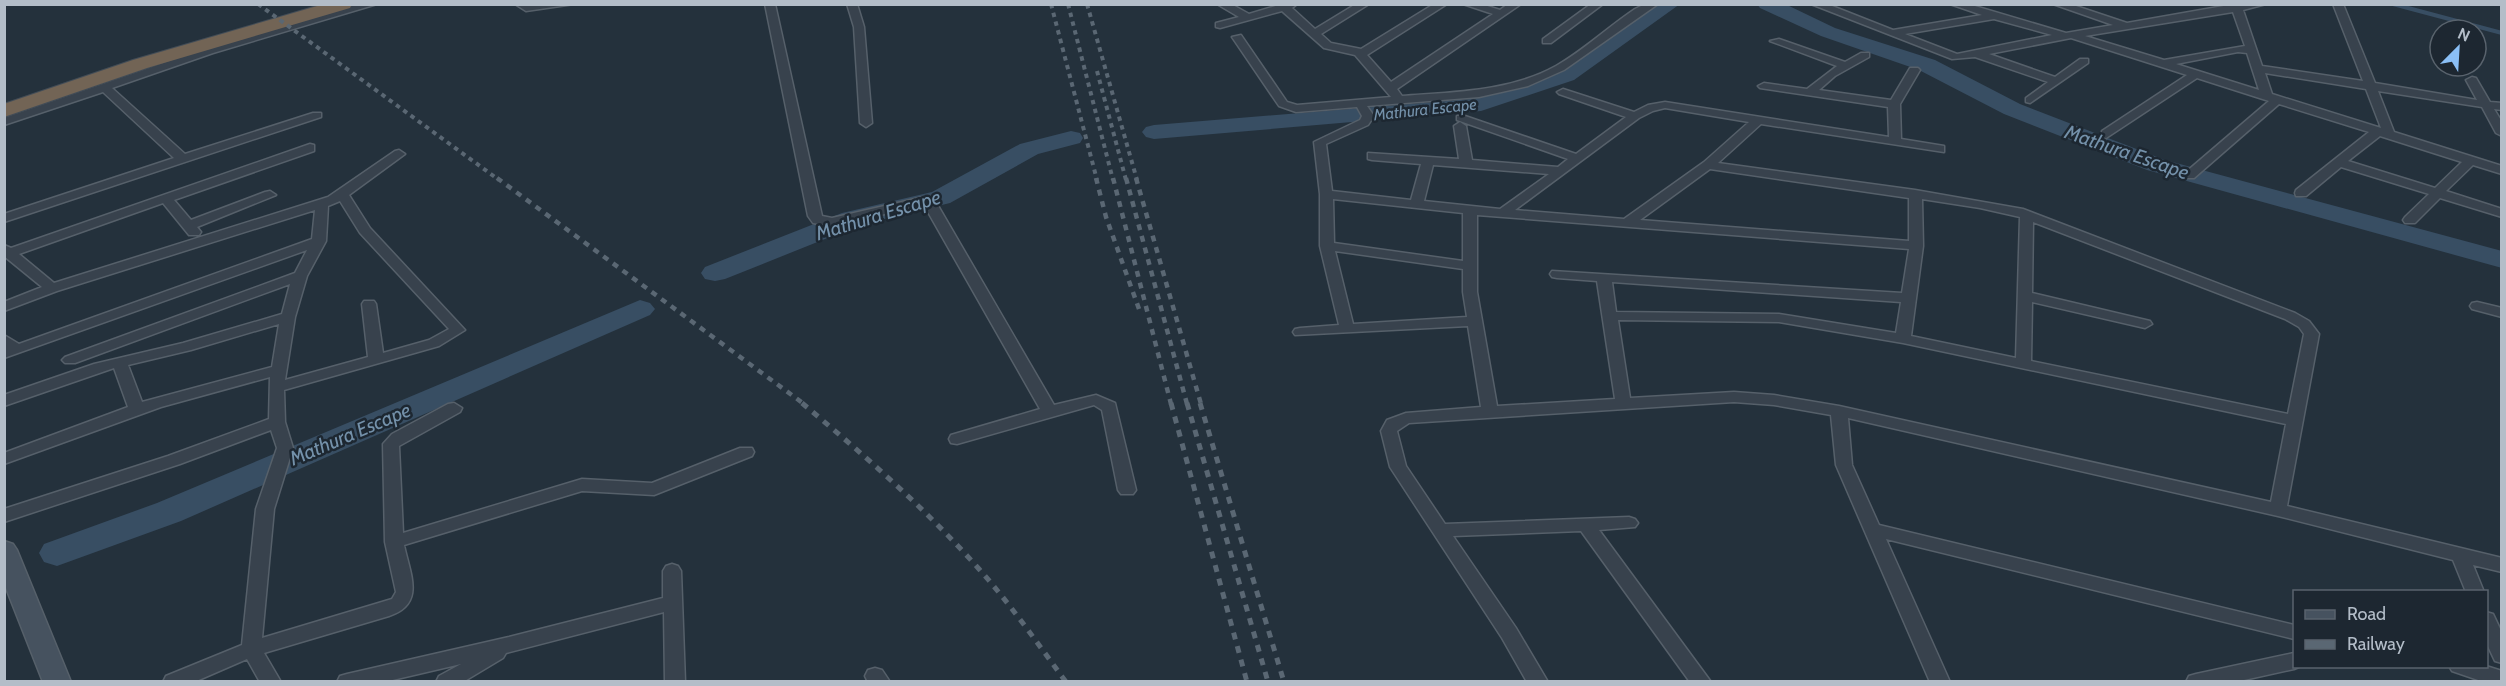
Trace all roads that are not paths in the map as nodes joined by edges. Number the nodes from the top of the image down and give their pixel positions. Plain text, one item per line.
1 (309, 4) edge
2 (344, 4) edge
3 (372, 4) edge
4 (520, 4) edge
5 (569, 4) edge
6 (770, 4) edge
7 (852, 4) edge
8 (1222, 4) edge
9 (1364, 4) edge
10 (1442, 4) edge
11 (1468, 4) edge
12 (1516, 4) edge
13 (1598, 4) edge
14 (1653, 4) edge
15 (1816, 4) edge
16 (1955, 4) edge
17 (2058, 4) edge
18 (2210, 4) edge
19 (2261, 4) edge
20 (2338, 4) edge
21 (1289, 6) edge
22 (2237, 8) junction
23 (2224, 10) junction
24 (1503, 14) junction
25 (1996, 16) junction
26 (1247, 17) junction
27 (1220, 25) dead end
28 (2127, 26) junction
29 (1891, 33) junction
30 (1313, 34) junction
31 (2068, 35) junction
32 (1237, 37) dead end
33 (1547, 41) dead end
34 (1775, 41) dead end
35 (2252, 50) junction
36 (1975, 53) junction
37 (1361, 54) junction
38 (1865, 55) dead end
39 (1947, 55) junction
40 (2084, 61) dead end
41 (2163, 63) junction
42 (1844, 65) junction
43 (1938, 65) dead end
44 (2257, 68) junction
45 (1914, 70) dead end
46 (2196, 74) junction
47 (2472, 80) dead end
48 (2057, 81) junction
49 (103, 86) junction
50 (1764, 86) dead end
51 (2371, 86) junction
52 (1390, 88) junction
53 (1563, 92) dead end
54 (1810, 92) junction
55 (4, 97) edge
56 (1398, 98) junction
57 (2272, 98) junction
58 (2030, 100) dead end
59 (1894, 104) junction
60 (2487, 104) junction
61 (2502, 107) edge
62 (1364, 108) junction
63 (4, 111) edge
64 (318, 115) dead end
65 (1635, 116) junction
66 (1757, 121) junction
67 (4, 122) edge
68 (866, 123) dead end
69 (2383, 132) junction
70 (2502, 133) edge
71 (2106, 134) dead end
72 (1895, 142) junction
73 (310, 148) dead end
74 (1940, 149) dead end
75 (399, 154) dead end
76 (1372, 156) dead end
77 (1579, 159) junction
78 (184, 160) junction
79 (1428, 160) junction
80 (2472, 160) junction
81 (2339, 162) junction
82 (1466, 163) junction
83 (1708, 165) junction
84 (2502, 170) edge
85 (1563, 171) junction
86 (2190, 175) dead end
87 (2301, 193) dead end
88 (2438, 193) junction
89 (1326, 194) junction
90 (1915, 194) junction
91 (270, 195) dead end
92 (343, 195) junction
93 (167, 200) junction
94 (322, 203) junction
95 (1418, 203) junction
96 (1470, 210) junction
97 (1503, 213) junction
98 (2502, 213) edge
99 (2027, 215) junction
100 (4, 218) edge
101 (2409, 220) dead end
102 (1627, 223) junction
103 (188, 226) junction
104 (204, 241) junction
105 (319, 241) junction
106 (1328, 246) junction
107 (1916, 246) junction
108 (6, 251) edge
109 (1470, 266) junction
110 (1557, 274) dead end
111 (300, 276) junction
112 (1604, 278) junction
113 (52, 288) junction
114 (2025, 296) junction
115 (1909, 298) junction
116 (369, 304) dead end
117 (2477, 306) dead end
118 (4, 307) edge
119 (2502, 313) edge
120 (1608, 316) junction
121 (288, 317) junction
122 (1475, 321) junction
123 (2145, 324) dead end
124 (1347, 329) junction
125 (1300, 332) dead end
126 (4, 339) edge
127 (1903, 339) junction
128 (10, 352) edge
129 (376, 359) junction
130 (70, 360) dead end
131 (119, 362) junction
132 (2023, 364) junction
133 (277, 378) junction
134 (4, 401) edge
135 (1623, 403) junction
136 (454, 408) dead end
137 (136, 409) junction
138 (1839, 411) junction
139 (1050, 412) junction
140 (1490, 412) junction
141 (2295, 421) junction
142 (277, 422) junction
143 (957, 439) dead end
144 (746, 452) dead end
145 (4, 459) edge
146 (1127, 490) dead end
147 (2278, 510) junction
148 (4, 516) edge
149 (1629, 523) dead end
150 (1586, 525) junction
151 (1440, 530) junction
152 (1874, 530) junction
153 (394, 542) junction
154 (4, 550) edge
155 (2460, 555) junction
156 (2502, 565) edge
157 (672, 570) dead end
158 (2475, 590) edge
159 (672, 603) junction
160 (2488, 621) edge
161 (2293, 632) edge
162 (509, 645) junction
163 (251, 649) junction
164 (2502, 656) edge
165 (2293, 661) edge
166 (2466, 668) edge
167 (2502, 679) edge
168 (57, 681) edge
169 (173, 681) edge
170 (271, 681) edge
171 (347, 681) edge
172 (446, 681) edge
173 (675, 681) edge
174 (1538, 681) edge
175 (1701, 681) edge
176 (1940, 681) edge
177 (2196, 681) edge

1 - 55 highway
2 - 63 highway
3 - 49 street
4 - 5 street
6 - 139 street
7 - 68 street
8 - 26 street
9 - 30 street
10 - 37 street
11 - 24 street
12 - 24 street
13 - 33 street
14 - 56 street
15 - 29 street
16 - 25 street
17 - 28 street
18 - 23 street
19 - 22 street
20 - 51 street
21 - 26 street
21 - 30 street
22 - 23 street
22 - 35 street
23 - 28 street
24 - 52 street
25 - 29 street
25 - 31 street
26 - 27 street
28 - 31 street
29 - 39 street
30 - 37 street
31 - 36 street
31 - 41 street
32 - 62 street
34 - 42 street
35 - 41 street
35 - 44 street
36 - 39 street
36 - 48 street
37 - 52 street
38 - 42 street
39 - 43 street
40 - 48 street
41 - 46 street
42 - 54 street
44 - 51 street
44 - 57 street
45 - 59 street
46 - 57 street
46 - 71 street
47 - 60 street
48 - 58 street
49 - 67 street
49 - 78 street
50 - 54 street
51 - 60 street
51 - 69 street
52 - 56 street
53 - 65 street
54 - 59 street
56 - 62 street
57 - 69 street
57 - 86 street
59 - 72 street
60 - 61 street
60 - 70 street
62 - 89 street
64 - 78 street
65 - 66 street
65 - 77 street
66 - 72 street
66 - 83 street
69 - 80 street
69 - 81 street
72 - 74 street
73 - 93 street
75 - 92 street
76 - 79 street
77 - 82 street
77 - 85 street
78 - 100 street
79 - 82 street
79 - 95 street
80 - 84 street
80 - 88 street
81 - 87 street
81 - 88 street
82 - 85 street
83 - 90 street
83 - 102 street
85 - 97 street
88 - 98 street
88 - 101 street
89 - 95 street
89 - 106 street
90 - 99 street
90 - 107 street
91 - 103 street
92 - 94 street
92 - 129 street
93 - 103 street
93 - 108 street
94 - 104 street
94 - 105 street
95 - 96 street
96 - 97 street
96 - 109 street
97 - 102 street
99 - 114 street
99 - 141 street
102 - 107 street
103 - 104 street
104 - 113 street
105 - 111 street
105 - 128 street
106 - 109 street
106 - 124 street
107 - 115 street
108 - 113 street
109 - 122 street
110 - 112 street
111 - 121 street
111 - 130 street
112 - 115 street
112 - 120 street
113 - 118 street
114 - 123 street
114 - 132 street
115 - 127 street
116 - 129 street
117 - 119 street
120 - 127 street
120 - 135 street
121 - 131 street
121 - 133 street
122 - 124 street
122 - 140 street
124 - 125 street
126 - 128 street
127 - 132 street
129 - 133 street
131 - 134 street
131 - 137 street
132 - 141 street
133 - 137 street
133 - 142 street
135 - 138 street
135 - 140 street
136 - 153 street
137 - 145 street
138 - 147 street
138 - 152 street
139 - 143 street
139 - 146 street
140 - 151 street
141 - 147 street
142 - 148 street
142 - 163 street
144 - 153 street
147 - 155 street
149 - 150 street
150 - 151 street
150 - 175 street
151 - 174 street
152 - 161 street
152 - 176 street
153 - 163 street
154 - 168 street
155 - 156 street
155 - 158 street
157 - 159 street
159 - 162 street
159 - 173 street
160 - 164 street
162 - 171 street
162 - 172 street
163 - 169 street
163 - 170 street
165 - 177 street
166 - 167 street

